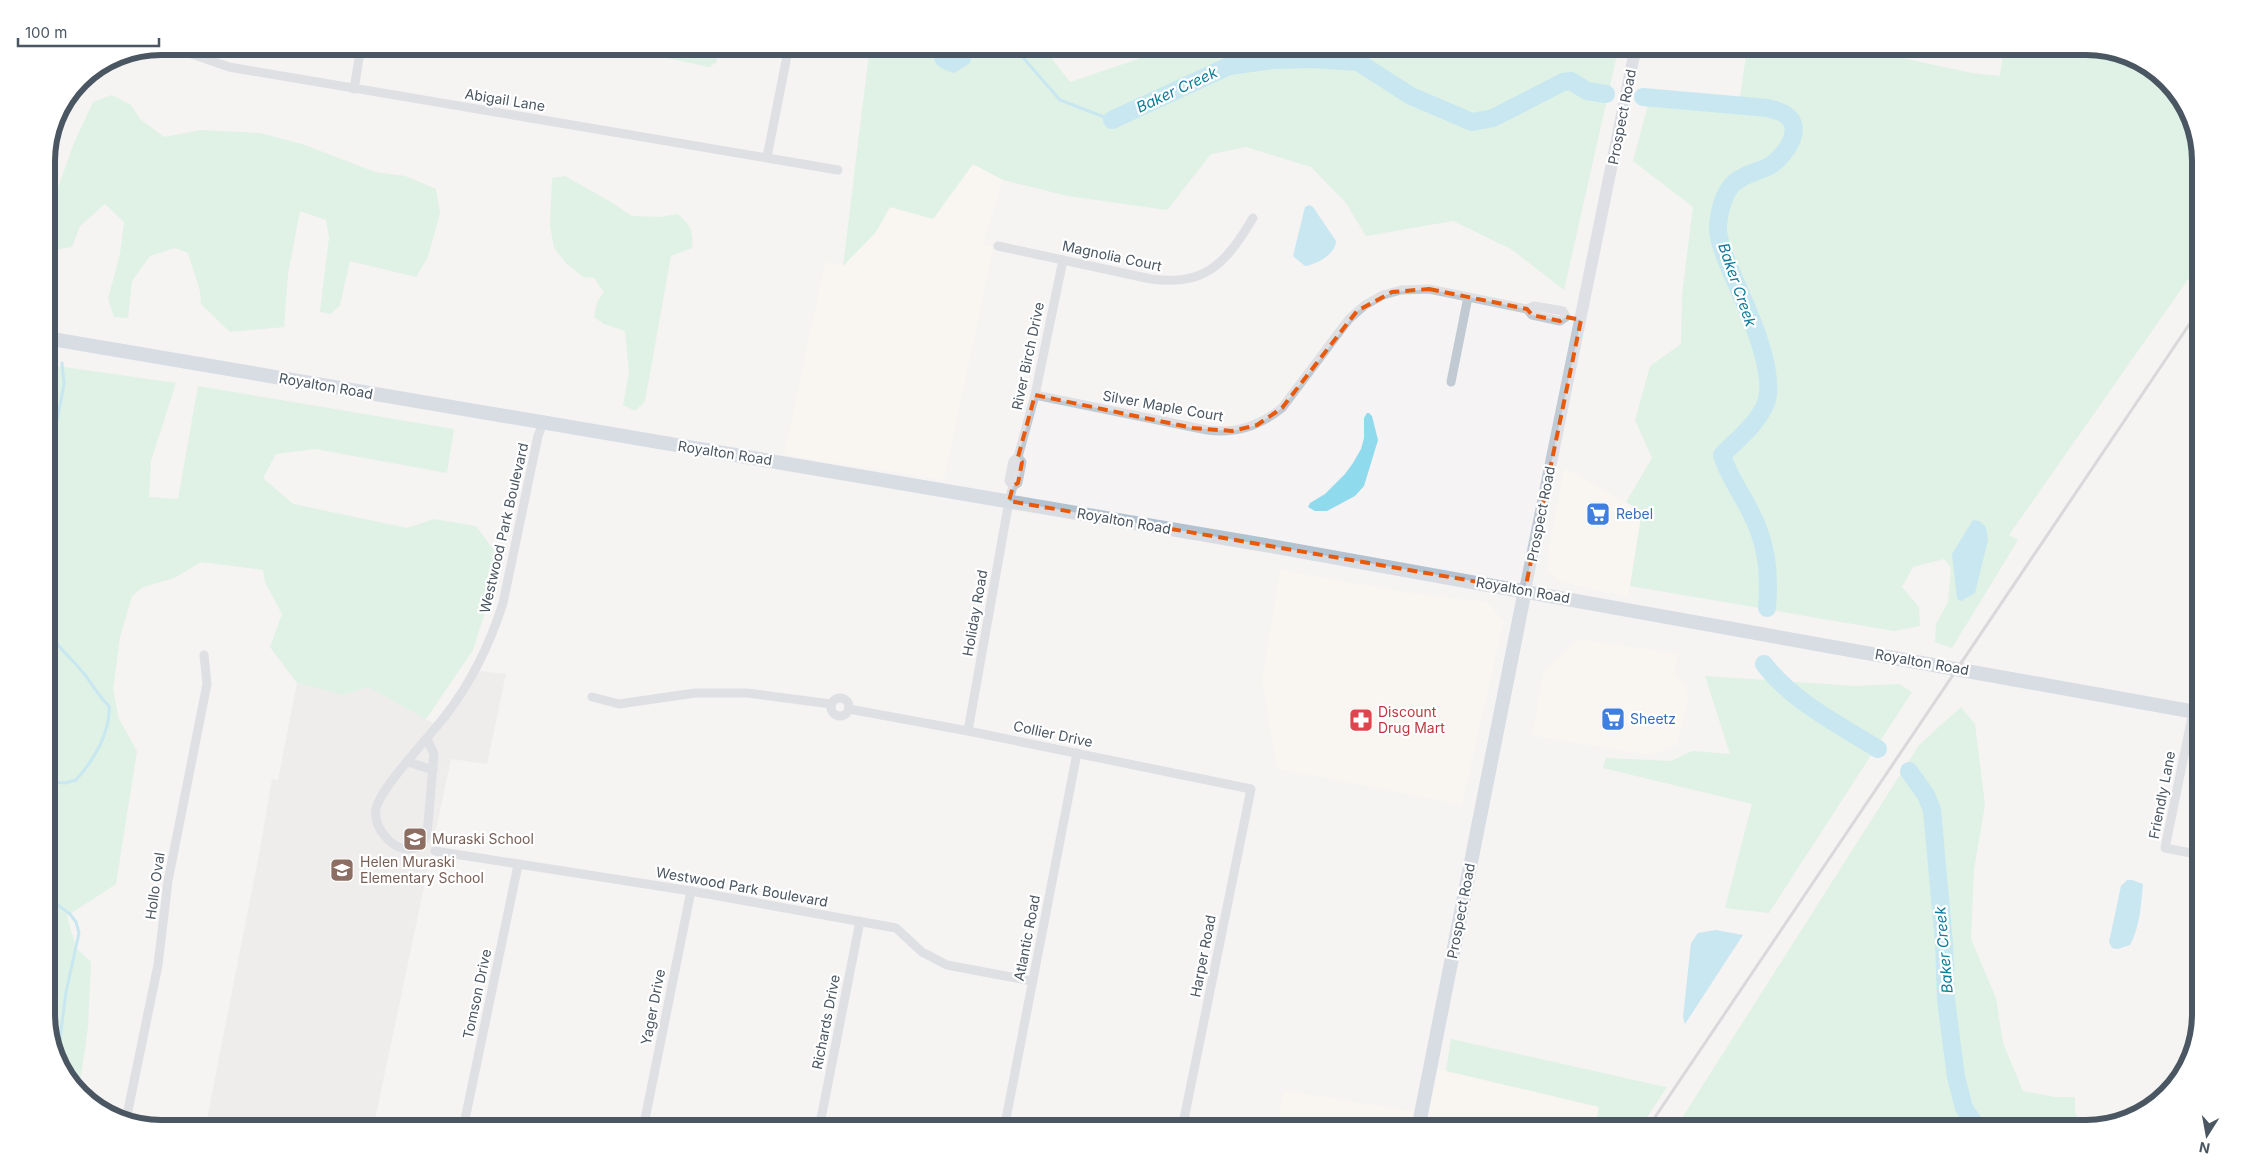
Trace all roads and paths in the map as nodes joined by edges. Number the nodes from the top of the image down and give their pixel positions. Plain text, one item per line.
1 (195, 55) edge
2 (360, 55) edge
3 (787, 55) edge
4 (1634, 55) edge
5 (354, 89) junction
6 (767, 157) junction
7 (838, 170) dead end
8 (1253, 218) dead end
9 (998, 246) dead end
10 (1063, 260) junction
11 (1468, 297) junction
12 (1581, 320) junction
13 (55, 340) edge
14 (1451, 382) dead end
15 (1035, 395) junction
16 (543, 423) junction
17 (1009, 501) junction
18 (1525, 590) junction
19 (204, 655) dead end
20 (592, 697) dead end
21 (831, 704) junction
22 (849, 709) junction
23 (2192, 711) edge
24 (968, 731) junction
25 (2192, 733) edge
26 (427, 739) junction
27 (1077, 753) junction
28 (408, 762) junction
29 (433, 770) junction
30 (1251, 789) joint
31 (435, 851) dead end
32 (2192, 853) edge
33 (518, 865) junction
34 (691, 891) junction
35 (860, 921) junction
36 (1032, 982) junction
37 (127, 1114) edge
38 (465, 1120) edge
39 (645, 1120) edge
40 (821, 1120) edge
41 (1006, 1120) edge
42 (1184, 1120) edge
43 (1420, 1120) edge

1 - 5 street, Abigail Lane
2 - 5 street
3 - 6 street
4 - 12 street, Prospect Road
5 - 6 street, Abigail Lane
6 - 7 street, Abigail Lane
8 - 10 street, Magnolia Court
9 - 10 street, Magnolia Court
10 - 15 street, River Birch Drive
11 - 12 street, Silver Maple Court
11 - 14 street
11 - 15 street, Silver Maple Court
12 - 18 street, Prospect Road
13 - 16 main road, Royalton Road
15 - 17 street, River Birch Drive
16 - 17 main road, Royalton Road
16 - 26 street, Westwood Park Boulevard
17 - 18 main road, Royalton Road
17 - 24 street, Holiday Road
18 - 23 main road, Royalton Road
18 - 43 main road, Prospect Road
19 - 37 street, Hollo Oval
20 - 21 street, Collier Drive
21 - 22 street, Collier Drive
21 - 22 street, Collier Drive
22 - 24 street, Collier Drive
24 - 27 street, Collier Drive
25 - 32 street, Friendly Lane
26 - 28 street, Westwood Park Boulevard
26 - 29 street, Westwood Park Boulevard
27 - 30 street, Collier Drive
27 - 36 street, Atlantic Road
28 - 29 street
28 - 29 street, Westwood Park Boulevard
30 - 42 street, Harper Road
31 - 33 street, Westwood Park Boulevard
33 - 34 street, Westwood Park Boulevard
33 - 38 street, Tomson Drive
34 - 35 street, Westwood Park Boulevard
34 - 39 street, Yager Drive
35 - 36 street, Westwood Park Boulevard
35 - 40 street, Richards Drive
36 - 41 street, Atlantic Road

